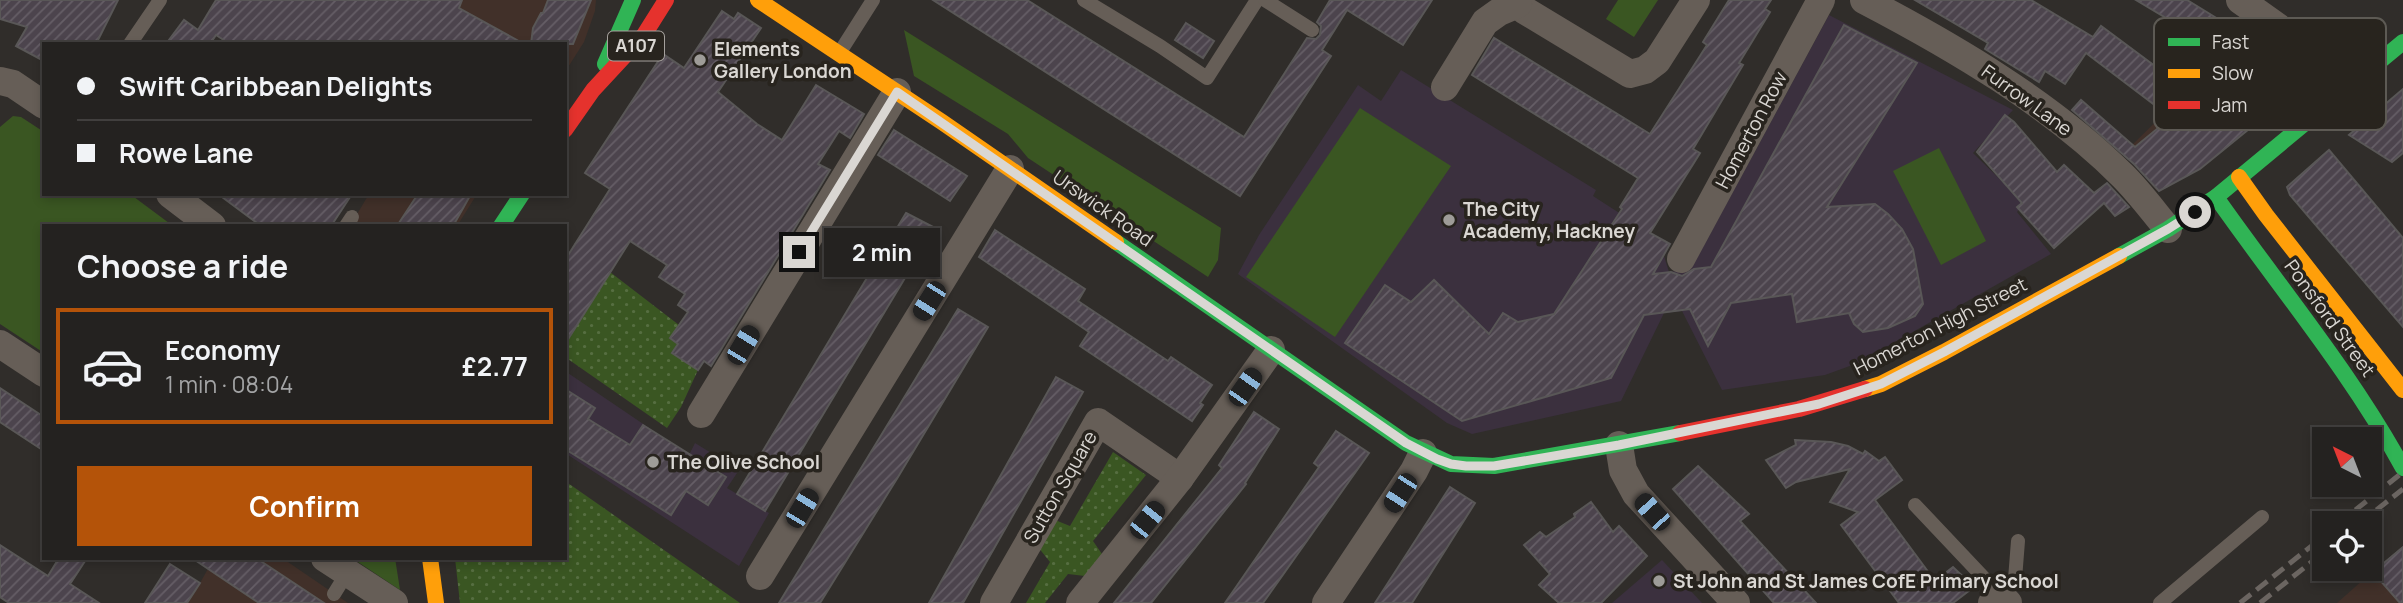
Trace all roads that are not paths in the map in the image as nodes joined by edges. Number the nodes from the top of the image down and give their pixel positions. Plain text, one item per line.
1 (160, 0) edge
2 (633, 0) edge
3 (666, 0) edge
4 (758, 0) edge
5 (873, 0) edge
6 (1084, 0) edge
7 (1257, 0) edge
8 (1265, 0) edge
9 (1696, 0) edge
10 (1821, 0) edge
11 (1864, 0) edge
12 (2240, 0) edge
13 (1518, 2) edge
14 (2265, 18) edge
15 (1312, 30) dead end
16 (596, 40) dead end
17 (131, 42) edge
18 (2403, 43) edge
19 (839, 54) junction
20 (2386, 57) edge
21 (603, 69) junction
22 (0, 81) edge
23 (596, 86) junction
24 (1445, 87) dead end
25 (897, 92) junction
26 (42, 104) edge
27 (567, 127) edge
28 (2297, 130) edge
29 (1010, 169) junction
30 (2239, 177) junction
31 (173, 196) edge
32 (521, 196) edge
33 (2216, 197) junction
34 (209, 224) edge
35 (502, 224) edge
36 (2168, 229) junction
37 (1681, 259) dead end
38 (0, 344) edge
39 (1271, 350) junction
40 (42, 372) edge
41 (2403, 390) edge
42 (701, 414) dead end
43 (1619, 445) junction
44 (2398, 445) edge
45 (1423, 453) junction
46 (2403, 468) edge
47 (1180, 478) junction
48 (1915, 505) dead end
49 (2262, 517) dead end
50 (2018, 541) dead end
51 (430, 560) edge
52 (335, 575) edge
53 (760, 576) dead end
54 (2000, 601) edge
55 (394, 603) edge
56 (436, 603) edge
57 (994, 603) edge
58 (1080, 603) edge
59 (1326, 603) edge
60 (1736, 603) edge
61 (2160, 603) edge

1 - 17 lane
2 - 21 main road, A107
3 - 23 main road, A107
4 - 19 main road, Urswick Road
5 - 19 lane
6 - 7 lane
8 - 15 lane
9 - 13 street
10 - 37 street, Homerton Row
11 - 36 street, Furrow Lane
12 - 14 street
13 - 24 street
16 - 21 main road, A107
18 - 20 main road, Homerton High Street
19 - 25 main road, Urswick Road
21 - 23 main road, A107
22 - 26 street
23 - 27 main road, A107
25 - 29 main road, Urswick Road
25 - 42 street
28 - 30 main road, Homerton High Street
29 - 39 main road, Urswick Road
29 - 53 street
30 - 33 main road, Homerton High Street
30 - 41 main road, Ponsford Street
31 - 34 street
32 - 35 main road
33 - 36 main road, Homerton High Street
33 - 44 main road, Ponsford Street
36 - 43 main road, Homerton High Street
38 - 40 street
39 - 45 main road, Urswick Road
39 - 47 street
43 - 45 main road, Homerton High Street
43 - 60 street
44 - 46 main road, Ponsford Street
45 - 59 street
47 - 57 street, Sutton Square
47 - 58 street
48 - 54 lane
49 - 61 lane
50 - 54 lane
51 - 56 main road
52 - 55 street

